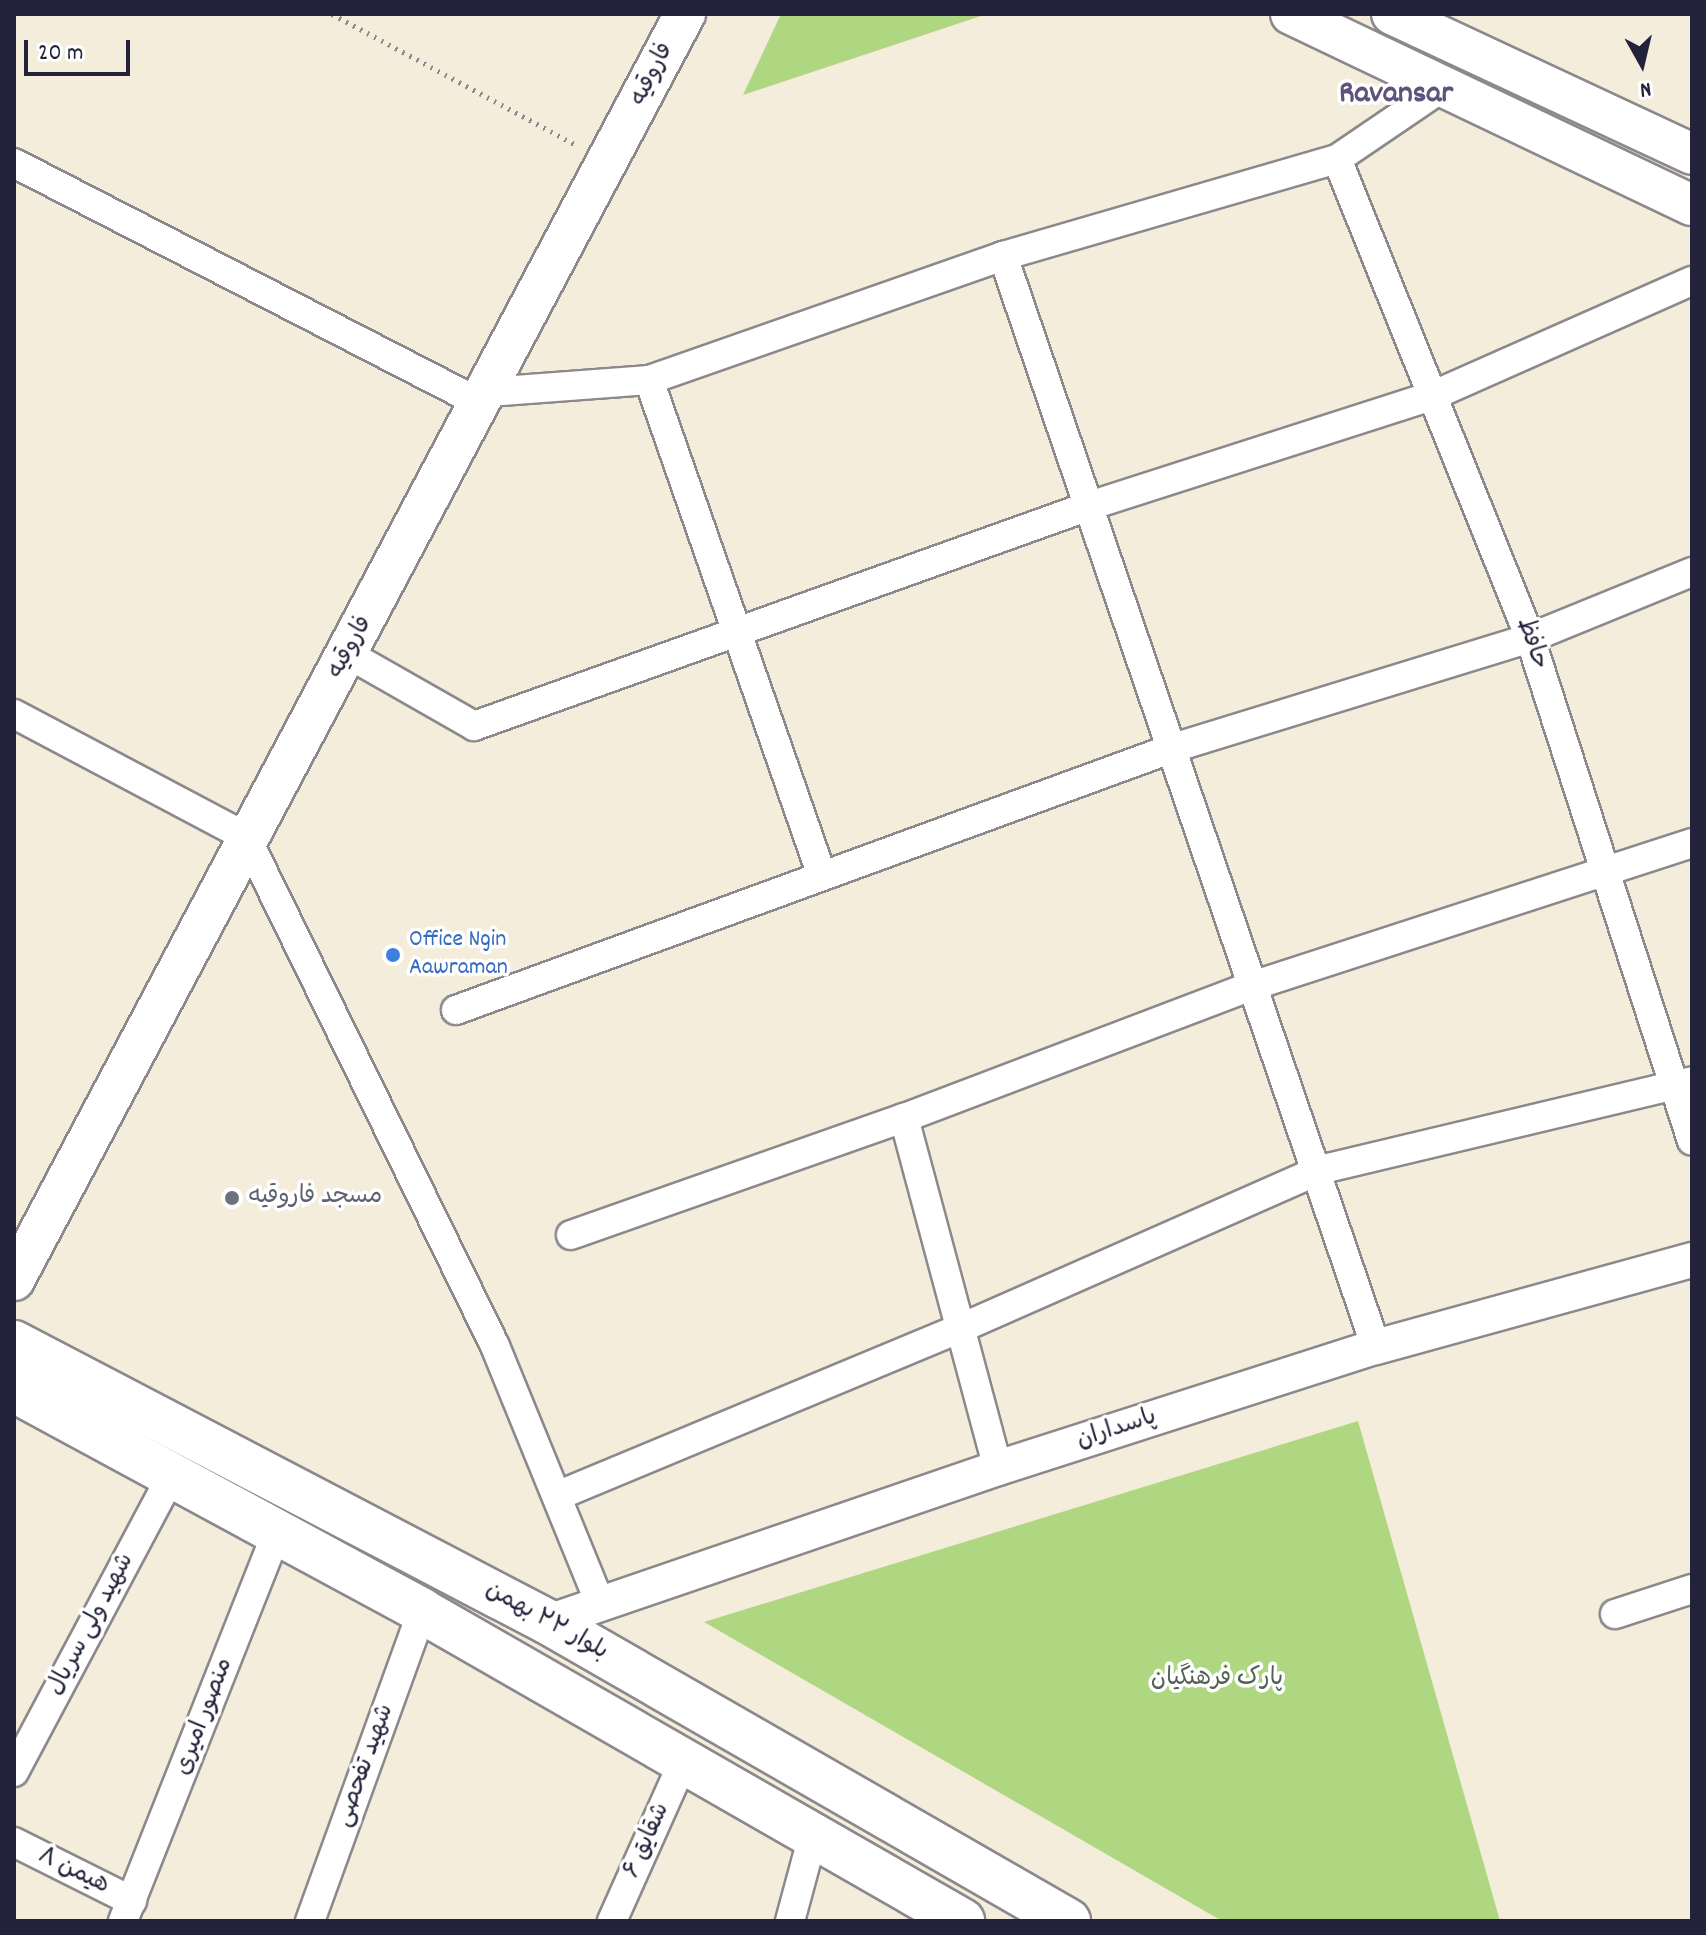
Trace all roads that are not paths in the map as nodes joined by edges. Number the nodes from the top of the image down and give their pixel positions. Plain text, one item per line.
1 (685, 14) edge
2 (1291, 14) edge
3 (1392, 14) edge
4 (1440, 89) junction
5 (1692, 154) edge
6 (1337, 159) junction
7 (14, 163) edge
8 (1692, 205) edge
9 (1003, 256) junction
10 (1692, 281) edge
11 (649, 380) junction
12 (1432, 396) junction
13 (485, 398) junction
14 (1089, 506) junction
15 (1692, 572) edge
16 (737, 632) junction
17 (1530, 638) junction
18 (348, 654) junction
19 (14, 714) edge
20 (1173, 748) junction
21 (246, 837) junction
22 (1692, 843) edge
23 (1604, 875) junction
24 (822, 876) junction
25 (1255, 985) junction
26 (456, 1010) dead end
27 (1684, 1084) edge
28 (904, 1118) junction
29 (1692, 1141) edge
30 (1319, 1170) junction
31 (571, 1235) dead end
32 (1692, 1260) edge
33 (14, 1280) edge
34 (959, 1329) junction
35 (14, 1343) edge
36 (1376, 1347) junction
37 (14, 1390) edge
38 (998, 1468) junction
39 (171, 1477) junction
40 (557, 1496) junction
41 (277, 1533) junction
42 (1692, 1589) edge
43 (600, 1603) junction
44 (422, 1611) junction
45 (1615, 1614) dead end
46 (548, 1622) junction
47 (684, 1760) junction
48 (14, 1772) edge
49 (813, 1836) junction
50 (14, 1842) edge
51 (128, 1911) edge
52 (310, 1921) edge
53 (612, 1921) edge
54 (790, 1921) edge
55 (962, 1921) edge
56 (1068, 1921) edge

1 - 13 main road, فاروقیه
2 - 4 main road
3 - 5 main road
4 - 6 street
4 - 8 main road
6 - 9 street
6 - 12 street, حافظ
7 - 13 street
9 - 11 street
9 - 14 street
10 - 12 street
11 - 13 street
11 - 16 street
12 - 14 street
12 - 17 street, حافظ
13 - 18 main road, فاروقیه
14 - 16 street
14 - 20 street
15 - 17 street
16 - 18 street
16 - 24 street
17 - 20 street
17 - 23 street, حافظ
18 - 21 main road, فاروقیه
19 - 21 street
20 - 24 street
20 - 25 street
21 - 33 main road, فاروقیه
21 - 40 street
22 - 23 street
23 - 25 street
23 - 27 street, حافظ
24 - 26 street
25 - 28 street
25 - 30 street
27 - 29 street, حافظ
27 - 30 street
28 - 31 street
28 - 34 street
30 - 34 street
30 - 36 street
32 - 36 street, پاسداران
34 - 38 street
34 - 40 street
35 - 46 main road, بلوار ۲۲ بهمن
36 - 38 street, پاسداران
37 - 39 main road
38 - 43 street, پاسداران
39 - 41 main road
39 - 48 street, شهید ولی سریال
40 - 43 street
41 - 44 main road
41 - 51 street, منصور امیری
42 - 45 street
43 - 46 street, پاسداران
44 - 47 main road
44 - 52 street, شهید تفحصی
46 - 56 main road, بلوار ۲۲ بهمن
47 - 49 main road
47 - 53 street, شقایق ۶
49 - 54 street
49 - 55 main road
50 - 51 street, هیمن ۸

